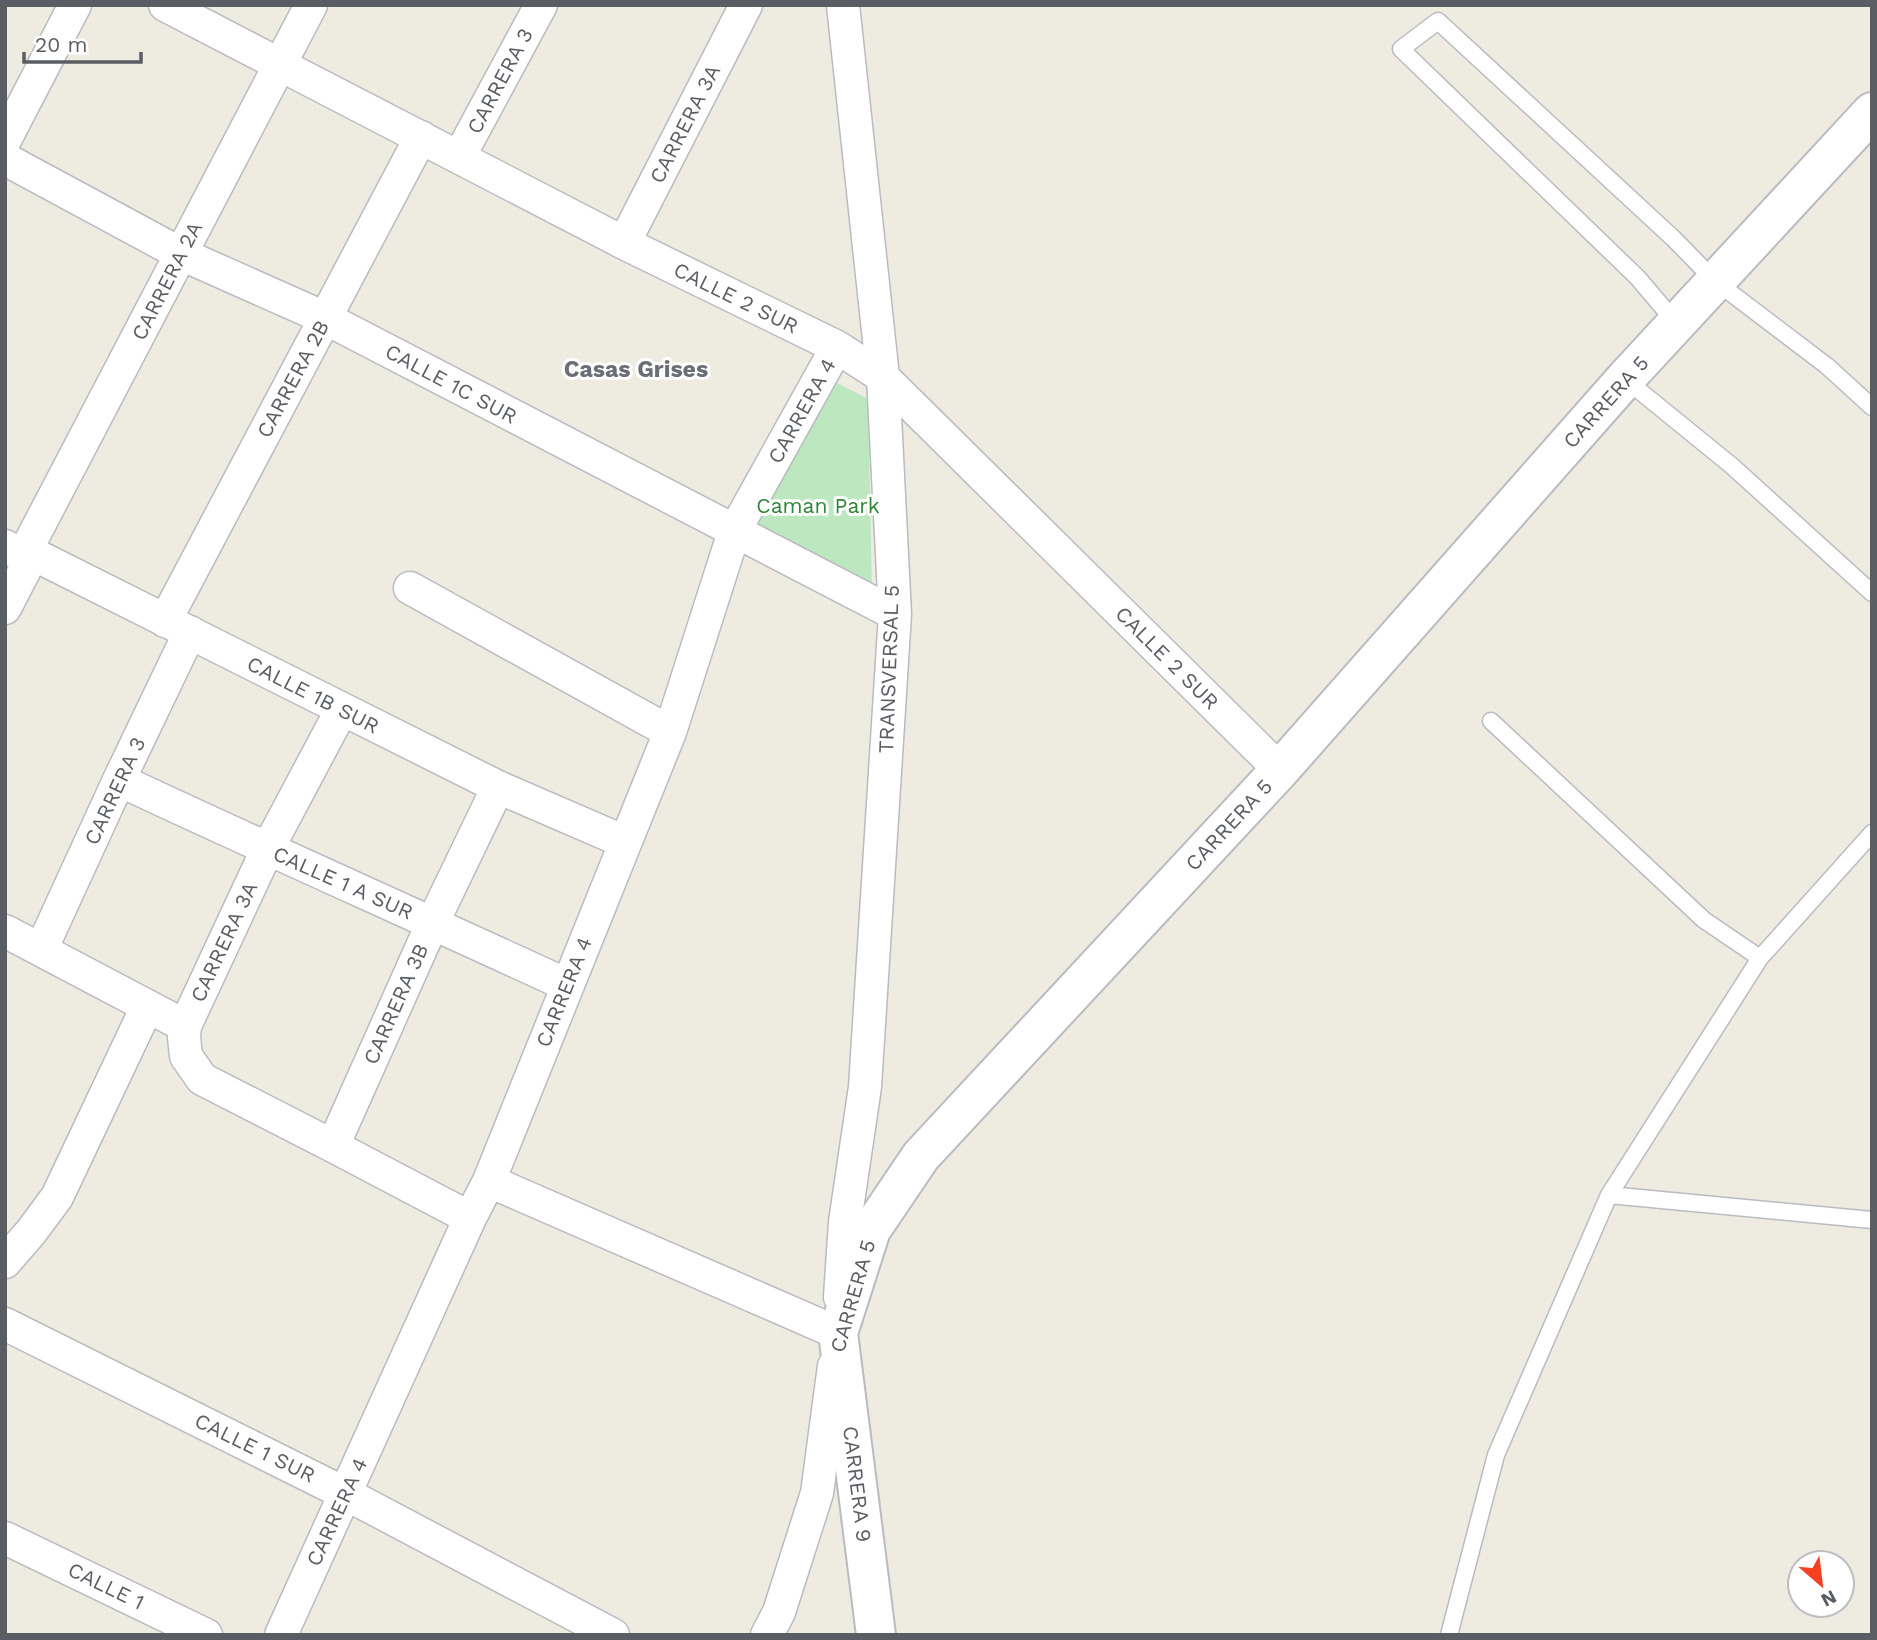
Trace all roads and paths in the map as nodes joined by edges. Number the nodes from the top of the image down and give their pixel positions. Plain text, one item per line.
1 (75, 5) edge
2 (165, 5) edge
3 (311, 5) edge
4 (541, 5) edge
5 (746, 5) edge
6 (843, 5) edge
7 (279, 64) junction
8 (1872, 112) edge
9 (421, 137) junction
10 (5, 140) edge
11 (459, 157) junction
12 (5, 159) edge
13 (624, 243) junction
14 (181, 254) junction
15 (1715, 281) junction
16 (326, 318) junction
17 (1676, 324) junction
18 (838, 348) junction
19 (883, 377) junction
20 (1625, 379) junction
21 (1872, 407) edge
22 (734, 531) junction
23 (21, 552) edge
24 (410, 588) dead end
25 (1872, 593) edge
26 (5, 608) edge
27 (895, 614) junction
28 (177, 626) junction
29 (342, 709) junction
30 (1491, 721) dead end
31 (670, 732) junction
32 (1280, 770) junction
33 (119, 780) junction
34 (498, 788) junction
35 (1872, 833) edge
36 (625, 842) junction
37 (267, 850) junction
38 (433, 922) junction
39 (5, 931) edge
40 (41, 950) junction
41 (1760, 958) junction
42 (567, 985) junction
43 (147, 1007) junction
44 (185, 1026) junction
45 (333, 1146) junction
46 (489, 1181) junction
47 (1609, 1195) junction
48 (470, 1218) junction
49 (1872, 1220) edge
50 (5, 1262) edge
51 (5, 1324) edge
52 (838, 1333) junction
53 (346, 1494) junction
54 (5, 1538) edge
55 (206, 1635) edge
56 (281, 1635) edge
57 (613, 1635) edge
58 (767, 1635) edge
59 (876, 1635) edge
60 (1449, 1635) edge

1 - 10 street
2 - 7 street, CALLE 2 SUR
3 - 7 street, CARRERA 2A
4 - 11 street, CARRERA 3
5 - 13 street, CARRERA 3A
6 - 19 street, TRANSVERSAL 5
7 - 9 street, CALLE 2 SUR
7 - 14 street, CARRERA 2A
8 - 15 street, CARRERA 5
9 - 11 street, CALLE 2 SUR
9 - 16 street, CARRERA 2B
11 - 13 street, CALLE 2 SUR
12 - 14 street, CALLE 1C SUR
13 - 18 street, CALLE 2 SUR
14 - 16 street, CALLE 1C SUR
14 - 23 street, CARRERA 2A
15 - 17 street, CARRERA 5
15 - 17 lane
15 - 21 lane
16 - 22 street, CALLE 1C SUR
16 - 28 street, CARRERA 2B
17 - 20 street, CARRERA 5
18 - 19 street, CALLE 2 SUR
18 - 22 street, CARRERA 4
19 - 27 street, TRANSVERSAL 5
19 - 32 street, CALLE 2 SUR
20 - 25 lane
20 - 32 street, CARRERA 5
22 - 27 street, CALLE 1C SUR
22 - 31 street, CARRERA 4
23 - 26 street, CARRERA 2A
23 - 28 street, CALLE 1B SUR
24 - 31 street
27 - 52 street, TRANSVERSAL 5
28 - 29 street, CALLE 1B SUR
28 - 33 street, CARRERA 3
29 - 34 street, CALLE 1B SUR
29 - 37 street, CARRERA 3A
30 - 41 lane
31 - 36 street, CARRERA 4
32 - 52 street, CARRERA 5
33 - 37 street, CALLE 1 A SUR
33 - 40 street, CARRERA 3
34 - 36 street, CALLE 1B SUR
34 - 38 street, CARRERA 3B
35 - 41 lane
36 - 42 street, CARRERA 4
37 - 38 street, CALLE 1 A SUR
37 - 44 street, CARRERA 3A
38 - 42 street, CALLE 1 A SUR
38 - 45 street, CARRERA 3B
39 - 40 street
40 - 43 street
41 - 47 lane
42 - 46 street, CARRERA 4
43 - 44 street
43 - 50 street
44 - 45 street
45 - 48 street
46 - 48 street, CARRERA 4
46 - 52 street
47 - 49 lane
47 - 60 lane
48 - 53 street, CARRERA 4
51 - 53 street, CALLE 1 SUR
52 - 58 street, CARRERA 5
52 - 59 street, CARRERA 9
53 - 56 street, CARRERA 4
53 - 57 street, CALLE 1 SUR
54 - 55 street, CALLE 1

